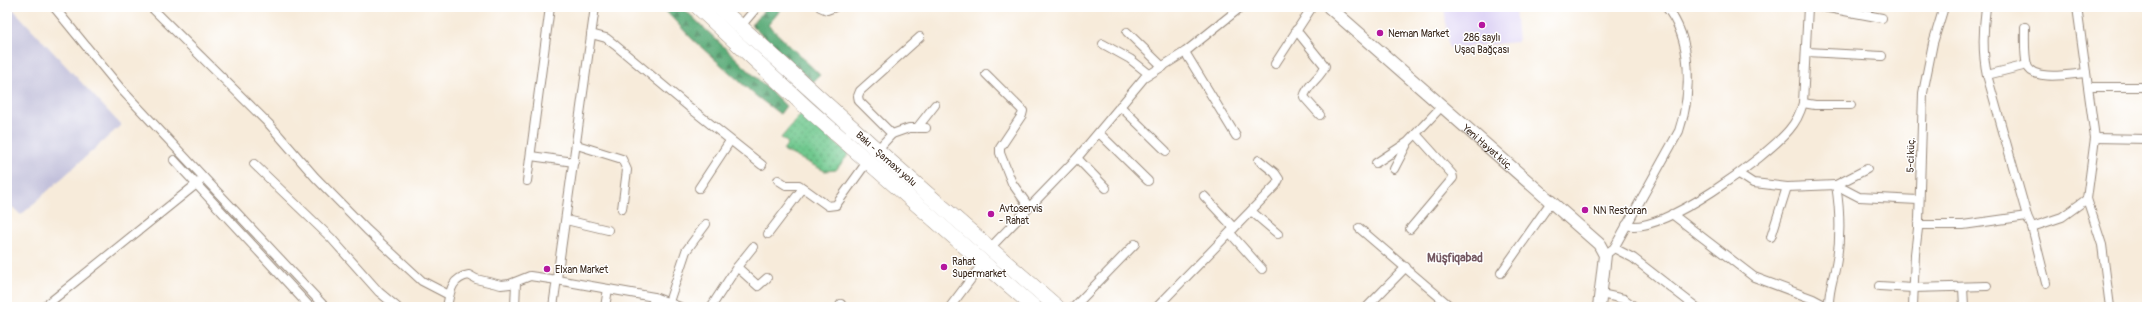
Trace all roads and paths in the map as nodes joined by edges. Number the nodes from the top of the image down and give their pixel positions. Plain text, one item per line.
1 (54, 7) edge
2 (151, 7) edge
3 (550, 7) edge
4 (595, 7) edge
5 (698, 7) edge
6 (719, 7) edge
7 (757, 7) edge
8 (820, 7) edge
9 (835, 7) edge
10 (1241, 7) edge
11 (1312, 7) edge
12 (1329, 7) edge
13 (1666, 7) edge
14 (1808, 7) edge
15 (1823, 7) edge
16 (1944, 7) edge
17 (1986, 7) edge
18 (2077, 7) edge
19 (1882, 18) dead end
20 (740, 27) junction
21 (2025, 27) dead end
22 (1296, 30) junction
23 (1127, 32) dead end
24 (591, 34) junction
25 (920, 37) dead end
26 (1103, 44) dead end
27 (1184, 52) junction
28 (1807, 52) junction
29 (1882, 56) dead end
30 (1275, 64) dead end
31 (2027, 65) junction
32 (1163, 67) junction
33 (2086, 73) junction
34 (986, 74) dead end
35 (1149, 74) junction
36 (1987, 75) junction
37 (2089, 87) junction
38 (2147, 87) edge
39 (1803, 103) junction
40 (935, 105) dead end
41 (1851, 105) dead end
42 (1120, 106) junction
43 (1442, 106) junction
44 (1320, 115) dead end
45 (917, 128) junction
46 (926, 128) dead end
47 (1099, 133) junction
48 (892, 134) junction
49 (1416, 134) junction
50 (1236, 136) dead end
51 (2095, 138) junction
52 (2147, 139) edge
53 (730, 141) junction
54 (1408, 142) junction
55 (577, 145) junction
56 (1166, 151) dead end
57 (531, 156) junction
58 (872, 156) junction
59 (1077, 158) junction
60 (174, 160) dead end
61 (1259, 160) dead end
62 (574, 162) junction
63 (1376, 163) dead end
64 (254, 164) dead end
65 (762, 165) dead end
66 (1394, 169) dead end
67 (1867, 169) dead end
68 (1738, 174) junction
69 (204, 178) junction
70 (778, 180) dead end
71 (527, 181) dead end
72 (1148, 181) dead end
73 (196, 185) junction
74 (1836, 185) junction
75 (1787, 187) junction
76 (699, 188) dead end
77 (804, 188) junction
78 (1106, 188) dead end
79 (1204, 196) dead end
80 (2087, 199) junction
81 (1918, 200) junction
82 (1551, 202) junction
83 (1029, 207) junction
84 (622, 209) dead end
85 (1251, 211) junction
86 (1672, 214) junction
87 (2027, 216) junction
88 (566, 220) junction
89 (706, 224) dead end
90 (1626, 225) junction
91 (1918, 225) junction
92 (2032, 227) junction
93 (1359, 228) dead end
94 (1410, 229) dead end
95 (608, 230) dead end
96 (1232, 231) junction
97 (768, 234) dead end
98 (1278, 234) dead end
99 (1771, 237) dead end
100 (1135, 244) dead end
101 (753, 247) dead end
102 (990, 248) junction
103 (1610, 251) junction
104 (983, 263) junction
105 (737, 267) junction
106 (1406, 267) junction
107 (1262, 269) dead end
108 (1501, 273) dead end
109 (767, 278) dead end
110 (557, 280) junction
111 (516, 282) junction
112 (2046, 283) dead end
113 (1879, 286) dead end
114 (1987, 286) dead end
115 (1963, 287) junction
116 (608, 288) junction
117 (1913, 288) junction
118 (1601, 294) junction
119 (449, 295) junction
120 (654, 297) junction
121 (669, 302) junction
122 (44, 307) edge
123 (310, 307) edge
124 (325, 307) edge
125 (398, 307) edge
126 (447, 307) edge
127 (516, 307) edge
128 (553, 307) edge
129 (604, 307) edge
130 (652, 307) edge
131 (680, 307) edge
132 (711, 307) edge
133 (950, 307) edge
134 (1034, 307) edge
135 (1057, 307) edge
136 (1074, 307) edge
137 (1157, 307) edge
138 (1367, 307) edge
139 (1451, 307) edge
140 (1599, 307) edge
141 (1635, 307) edge
142 (1696, 307) edge
143 (1828, 307) edge
144 (1912, 307) edge
145 (1964, 307) edge
146 (2110, 307) edge

1 - 69 street
2 - 119 street
3 - 57 street
4 - 24 street
5 - 58 highway, Bakı - Şamaxı yolu
6 - 20 highway, Bakı - Şamaxı yolu
7 - 20 street
8 - 9 street
10 - 27 street
11 - 22 street
12 - 43 street, Yeni Həyat küç.
13 - 90 street
14 - 28 street
15 - 19 street
16 - 81 street, 5-ci küç.
17 - 36 street
18 - 33 street
20 - 58 highway, Bakı - Şamaxı yolu
21 - 31 street
22 - 30 street
22 - 44 street
23 - 32 street
24 - 53 street
24 - 55 street
25 - 48 street
26 - 35 street
27 - 32 street
27 - 50 street
28 - 29 street
28 - 39 street
31 - 33 street
31 - 36 street
32 - 35 street
33 - 37 street
34 - 83 street
35 - 42 street
36 - 87 street
37 - 38 street
37 - 51 street
39 - 41 street
39 - 68 street
40 - 45 street
42 - 47 street
42 - 56 street
43 - 49 street
43 - 82 street, Yeni Həyat küç.
45 - 46 street
45 - 48 street
47 - 59 street
47 - 72 street
48 - 58 street
49 - 54 street
49 - 94 street
51 - 52 street
51 - 80 street
53 - 65 street
53 - 76 street
54 - 63 street
54 - 66 street
55 - 62 street
55 - 84 street
57 - 62 street
57 - 71 street
58 - 77 street
58 - 102 highway, Bakı - Şamaxı yolu
58 - 104 highway, Bakı - Şamaxı yolu
59 - 78 street
59 - 83 street
60 - 73 street
61 - 85 street
62 - 88 street
64 - 125 street
67 - 74 street
68 - 75 street
68 - 86 street
69 - 73 street
69 - 124 street
70 - 77 street
73 - 122 street
73 - 123 street
74 - 75 street
74 - 81 street
74 - 143 street
75 - 99 street
77 - 97 street
79 - 96 street
80 - 92 street
80 - 146 street
81 - 91 street, 5-ci küç.
82 - 103 street, Yeni Həyat küç.
82 - 108 street
83 - 102 street
85 - 96 street
85 - 98 street
86 - 90 street
86 - 143 street
87 - 91 street
87 - 92 street
88 - 95 street
88 - 110 street
89 - 121 street
90 - 103 street
91 - 117 street, 5-ci küç.
92 - 112 street
93 - 106 street
96 - 107 street
96 - 137 street
100 - 136 street
101 - 105 street
102 - 135 highway, Bakı - Şamaxı yolu
103 - 118 street
103 - 142 street
104 - 133 street
104 - 134 highway, Bakı - Şamaxı yolu
105 - 109 street
105 - 132 street
106 - 138 street
106 - 139 street
110 - 111 street
110 - 116 street
110 - 128 street
111 - 119 street
111 - 127 street
113 - 117 street
114 - 115 street
115 - 117 street
115 - 145 street
116 - 120 street
116 - 129 street
117 - 144 street, 5-ci küç.
118 - 140 street
118 - 141 street
119 - 126 street
120 - 121 street
120 - 130 street
121 - 131 street

